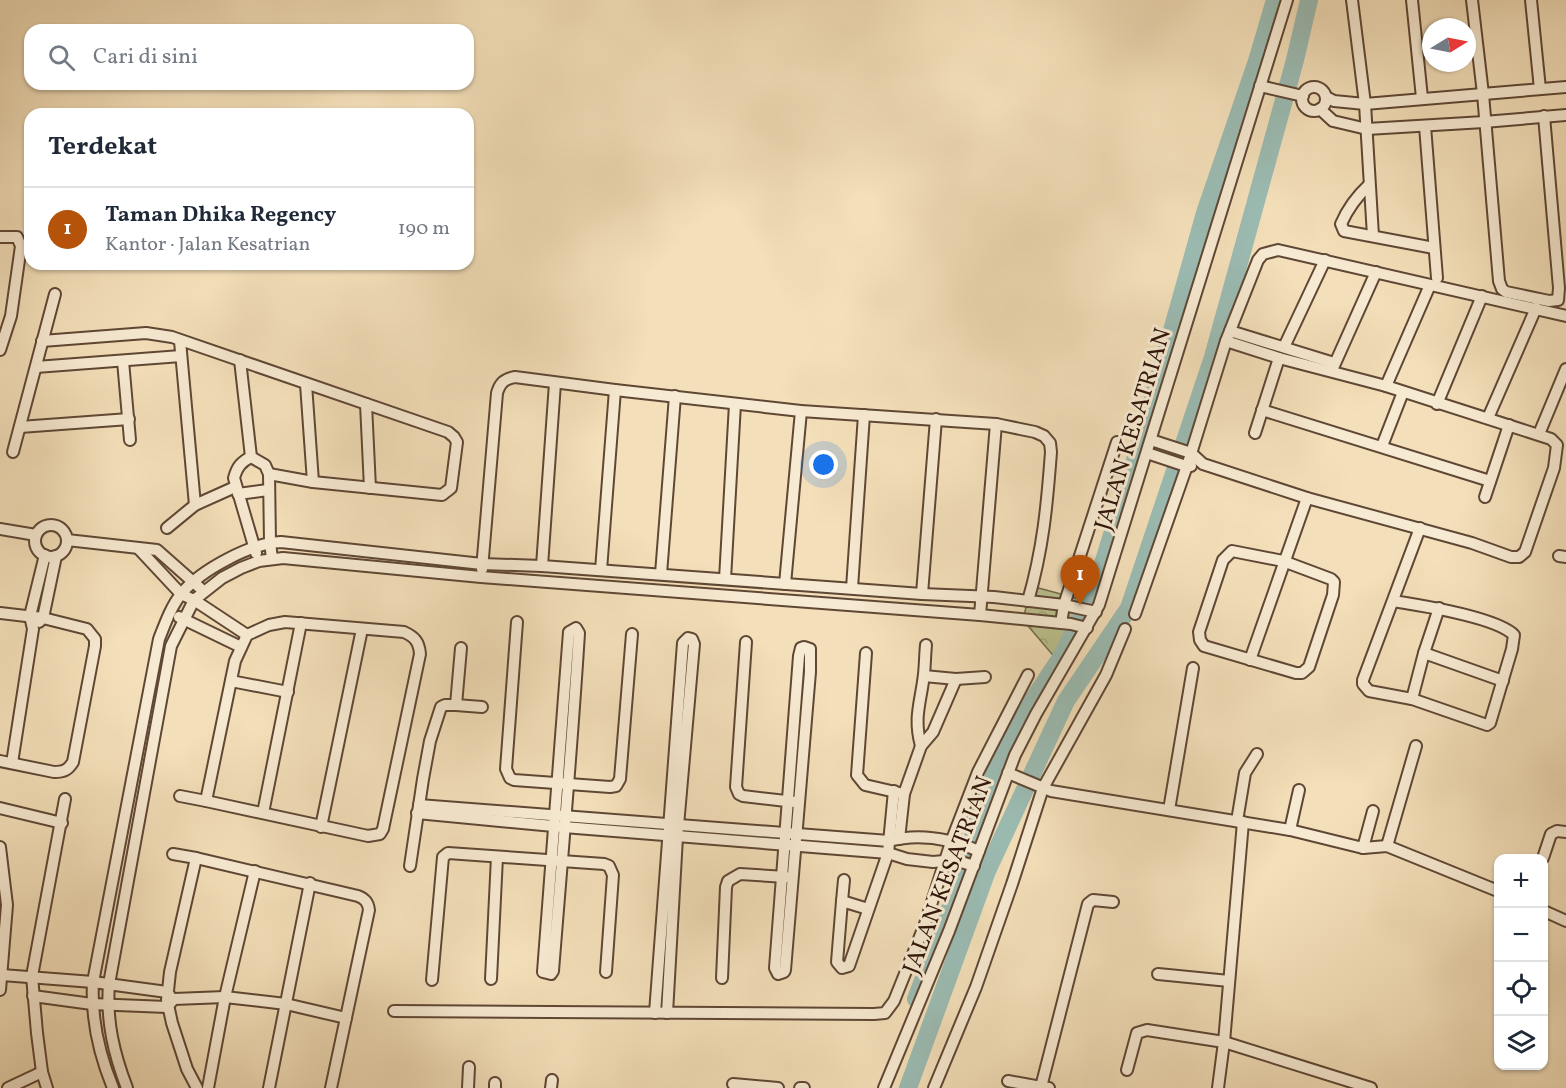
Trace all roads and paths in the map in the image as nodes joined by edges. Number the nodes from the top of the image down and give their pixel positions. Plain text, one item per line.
1 (1287, 0) edge
2 (1352, 0) edge
3 (1412, 0) edge
4 (1472, 0) edge
5 (1531, 0) edge
6 (1566, 87) edge
7 (1264, 88) junction
8 (1540, 89) junction
9 (1483, 94) junction
10 (1303, 96) junction
11 (1326, 97) junction
12 (1422, 98) junction
13 (1365, 104) junction
14 (1320, 109) junction
15 (1566, 115) edge
16 (1544, 116) junction
17 (1484, 122) junction
18 (1425, 126) junction
19 (1367, 129) junction
20 (1369, 185) junction
21 (1372, 236) junction
22 (0, 237) edge
23 (1434, 248) junction
24 (1325, 260) junction
25 (1376, 272) junction
26 (1433, 282) junction
27 (55, 294) dead end
28 (1482, 296) junction
29 (1536, 308) junction
30 (1566, 316) edge
31 (1228, 336) junction
32 (180, 340) junction
33 (42, 341) junction
34 (1284, 347) junction
35 (0, 350) edge
36 (181, 356) junction
37 (1279, 358) junction
38 (123, 360) junction
39 (240, 360) junction
40 (36, 367) junction
41 (1333, 367) junction
42 (1566, 369) edge
43 (555, 383) junction
44 (306, 384) junction
45 (1386, 386) junction
46 (615, 390) junction
47 (1403, 392) junction
48 (675, 396) junction
49 (366, 404) junction
50 (735, 404) junction
51 (1437, 404) junction
52 (1262, 410) junction
53 (801, 411) junction
54 (864, 415) junction
55 (1488, 418) junction
56 (129, 419) junction
57 (936, 419) junction
58 (996, 424) junction
59 (1509, 425) junction
60 (20, 427) junction
61 (1255, 433) dead end
62 (1539, 434) junction
63 (130, 440) dead end
64 (1154, 441) junction
65 (1117, 442) dead end
66 (1382, 446) junction
67 (13, 452) dead end
68 (1187, 452) junction
69 (1151, 454) junction
70 (251, 457) junction
71 (1203, 464) junction
72 (1182, 465) junction
73 (269, 474) junction
74 (1490, 481) junction
75 (313, 482) junction
76 (370, 488) junction
77 (237, 490) junction
78 (268, 490) junction
79 (1485, 497) dead end
80 (1307, 498) junction
81 (195, 504) junction
82 (167, 528) dead end
83 (1420, 528) junction
84 (0, 529) edge
85 (36, 536) junction
86 (67, 540) junction
87 (270, 542) junction
88 (253, 547) junction
89 (138, 548) junction
90 (362, 549) junction
91 (50, 556) junction
92 (435, 558) junction
93 (272, 559) junction
94 (260, 561) junction
95 (1283, 561) junction
96 (360, 564) junction
97 (482, 564) junction
98 (499, 565) junction
99 (542, 566) junction
100 (602, 570) junction
101 (434, 572) junction
102 (661, 574) junction
103 (481, 577) junction
104 (683, 577) junction
105 (498, 578) junction
106 (699, 578) junction
107 (725, 579) junction
108 (195, 582) junction
109 (785, 584) junction
110 (818, 587) junction
111 (852, 588) junction
112 (204, 592) junction
113 (682, 592) junction
114 (699, 593) junction
115 (181, 594) junction
116 (922, 594) junction
117 (981, 597) junction
118 (994, 597) junction
119 (194, 600) junction
120 (1028, 601) junction
121 (1393, 601) junction
122 (818, 602) junction
123 (1064, 605) junction
124 (1439, 608) junction
125 (1093, 611) junction
126 (0, 614) edge
127 (170, 614) junction
128 (1135, 614) dead end
129 (980, 615) junction
130 (30, 616) junction
131 (993, 617) junction
132 (43, 618) junction
133 (185, 620) junction
134 (517, 622) dead end
135 (301, 623) junction
136 (1066, 624) junction
137 (1085, 627) junction
138 (33, 629) junction
139 (362, 629) junction
140 (1125, 629) dead end
141 (632, 634) dead end
142 (247, 635) junction
143 (746, 642) dead end
144 (926, 645) dead end
145 (241, 647) junction
146 (461, 648) dead end
147 (866, 653) dead end
148 (1424, 653) junction
149 (1250, 660) junction
150 (1193, 668) dead end
151 (1028, 675) dead end
152 (924, 676) junction
153 (985, 677) dead end
154 (956, 679) junction
155 (231, 681) junction
156 (1503, 681) junction
157 (288, 692) junction
158 (570, 694) junction
159 (1412, 699) junction
160 (456, 705) junction
161 (482, 707) dead end
162 (801, 711) junction
163 (682, 725) junction
164 (921, 746) junction
165 (1416, 746) dead end
166 (1257, 754) dead end
167 (0, 761) edge
168 (12, 763) junction
169 (1011, 775) junction
170 (557, 782) junction
171 (569, 783) junction
172 (1038, 786) junction
173 (1299, 790) dead end
174 (899, 792) junction
175 (180, 796) dead end
176 (65, 799) dead end
177 (206, 801) junction
178 (793, 802) junction
179 (0, 808) edge
180 (418, 809) junction
181 (1168, 810) junction
182 (1373, 811) dead end
183 (125, 813) junction
184 (263, 813) junction
185 (138, 815) junction
186 (559, 821) junction
187 (1240, 821) junction
188 (62, 823) junction
189 (321, 827) junction
190 (1290, 830) junction
191 (673, 831) junction
192 (1566, 832) edge
193 (791, 840) junction
194 (892, 844) junction
195 (956, 844) junction
196 (1387, 846) junction
197 (0, 847) edge
198 (1363, 848) junction
199 (977, 850) junction
200 (173, 854) dead end
201 (1544, 854) edge
202 (497, 857) junction
203 (196, 858) junction
204 (950, 860) junction
205 (556, 861) junction
206 (972, 865) junction
207 (410, 866) dead end
208 (255, 871) junction
209 (787, 877) junction
210 (844, 880) dead end
211 (310, 883) junction
212 (1494, 889) edge
213 (842, 901) junction
214 (1113, 903) dead end
215 (868, 909) junction
216 (1548, 913) edge
217 (667, 917) junction
218 (1566, 921) edge
219 (550, 938) dead end
220 (606, 972) dead end
221 (1158, 974) dead end
222 (2, 975) junction
223 (32, 976) junction
224 (722, 978) dead end
225 (491, 979) dead end
226 (432, 980) dead end
227 (1229, 981) junction
228 (93, 982) junction
229 (109, 984) junction
230 (0, 990) edge
231 (33, 996) junction
232 (225, 997) junction
233 (169, 999) junction
234 (92, 1004) junction
235 (286, 1004) junction
236 (107, 1005) junction
237 (394, 1011) dead end
238 (655, 1013) junction
239 (667, 1014) junction
240 (346, 1018) junction
241 (1224, 1042) junction
242 (469, 1067) dead end
243 (1127, 1070) dead end
244 (42, 1072) junction
245 (1008, 1081) dead end
246 (733, 1084) dead end
247 (1045, 1087) edge
248 (8, 1088) edge
249 (47, 1088) edge
250 (113, 1088) edge
251 (127, 1088) edge
252 (197, 1088) edge
253 (208, 1088) edge
254 (269, 1088) edge
255 (331, 1088) edge
256 (468, 1088) edge
257 (778, 1088) edge
258 (884, 1088) edge
259 (934, 1088) edge
260 (1218, 1088) edge
261 (1371, 1088) edge

1 - 7 street, JALAN KESATRIAN
2 - 13 street
3 - 12 street
4 - 9 street
5 - 8 street
6 - 8 street
7 - 10 street
7 - 64 street, JALAN KESATRIAN
8 - 9 street
9 - 12 street
9 - 17 street
10 - 11 street
10 - 14 street
11 - 13 street
11 - 14 street
12 - 13 street
13 - 19 street
14 - 19 street
15 - 16 street
16 - 17 street
16 - 17 street
17 - 18 street
18 - 19 street
18 - 23 street
19 - 20 street
20 - 21 street
20 - 21 street
21 - 23 street
22 - 35 street
23 - 26 street
24 - 25 street
24 - 31 street
24 - 34 street
25 - 26 street
25 - 41 street
26 - 28 street
26 - 45 street
27 - 33 street
28 - 29 street
28 - 51 street
29 - 30 street
29 - 55 street
31 - 34 street
31 - 37 street
31 - 68 street
32 - 33 street
32 - 36 street
32 - 39 street
33 - 40 street
34 - 41 street
36 - 38 street
36 - 81 street
37 - 41 street
37 - 52 street
38 - 40 street
38 - 56 street
39 - 44 street
39 - 70 street
40 - 60 street
41 - 45 street
42 - 62 street
43 - 46 street
43 - 97 street
43 - 99 street
44 - 49 street
44 - 75 street
45 - 47 street
46 - 48 street
46 - 100 street
47 - 51 street
47 - 66 street
48 - 50 street
48 - 102 street
49 - 76 street
49 - 76 street
50 - 53 street
50 - 107 street
51 - 55 street
52 - 61 street
52 - 66 street
53 - 54 street
53 - 109 street
54 - 57 street
54 - 111 street
55 - 59 street
56 - 60 street
56 - 63 street
57 - 58 street
57 - 116 street
58 - 117 street
58 - 120 street
59 - 62 street
59 - 74 street
60 - 67 street
62 - 83 street
64 - 68 street
64 - 69 street, JALAN KESATRIAN
65 - 123 street
66 - 74 street
68 - 71 street
68 - 72 street
69 - 72 street
69 - 125 street, JALAN KESATRIAN
70 - 73 street
70 - 77 street
71 - 72 street
71 - 80 street
72 - 128 street
73 - 75 street
73 - 78 street
74 - 79 street
75 - 76 street
77 - 78 street
77 - 81 street
77 - 88 street
78 - 87 street
80 - 83 street
80 - 95 street
81 - 82 street
83 - 121 street
84 - 85 street
85 - 86 street
85 - 91 street
86 - 89 street
86 - 91 street
87 - 88 street
87 - 90 street
87 - 93 street
88 - 94 street
88 - 108 street
89 - 108 street
89 - 115 street
90 - 92 street
90 - 96 street
91 - 130 street
91 - 132 street
92 - 97 street
92 - 101 street
93 - 94 street
93 - 96 street
94 - 112 street
95 - 149 street
95 - 149 street
95 - 149 street
96 - 101 street
97 - 98 street
97 - 103 street
98 - 99 street
98 - 105 street
99 - 100 street
100 - 102 street
101 - 103 street
102 - 104 street
103 - 105 street
104 - 106 street
104 - 113 street
105 - 113 street
106 - 107 street
106 - 114 street
107 - 109 street
108 - 112 street
108 - 115 street
109 - 110 street
110 - 111 street
110 - 122 street
111 - 116 street
112 - 119 street
113 - 114 street
114 - 122 street
115 - 119 street
115 - 127 street
116 - 117 street
117 - 118 street
117 - 129 street
118 - 120 street
118 - 131 street
119 - 133 street
119 - 142 street
120 - 123 street
121 - 124 street
121 - 159 street
122 - 129 street
123 - 125 street
123 - 136 street
124 - 148 street
124 - 156 street
125 - 137 street, JALAN KESATRIAN
126 - 130 street
127 - 133 street
127 - 183 street
129 - 131 street
130 - 132 street
130 - 138 street
131 - 136 street
132 - 138 street
132 - 168 street
133 - 145 street
133 - 185 street
134 - 170 street
135 - 139 street
135 - 142 street
135 - 157 street
136 - 137 street
137 - 169 street, JALAN KESATRIAN
138 - 168 street
139 - 189 street
139 - 189 street
140 - 172 street
141 - 171 street
142 - 145 street
143 - 178 street
144 - 152 street
145 - 155 street
146 - 160 street
147 - 174 street
148 - 156 street
148 - 159 street
150 - 181 street
151 - 195 street
152 - 154 street
152 - 164 street
153 - 154 street
154 - 164 street
155 - 157 street
155 - 177 street
156 - 159 street
157 - 184 street
158 - 158 street
158 - 170 street
158 - 171 street
160 - 161 street
160 - 180 street
162 - 162 street
162 - 178 street
163 - 163 street
163 - 191 street
164 - 174 street
165 - 196 street
166 - 187 street
167 - 168 street
169 - 172 street
169 - 199 street, JALAN KESATRIAN
170 - 171 street
170 - 186 street
171 - 186 street
172 - 181 street
172 - 259 street
173 - 190 street
174 - 194 street
175 - 177 street
176 - 188 street
177 - 184 street
178 - 193 street
179 - 188 street
180 - 186 street
180 - 207 street
181 - 187 street
182 - 198 street
183 - 185 street
183 - 228 street
184 - 189 street
185 - 229 street
186 - 191 street
186 - 205 street
187 - 190 street
187 - 227 street
188 - 223 street
190 - 198 street
191 - 193 street
191 - 217 street
192 - 201 street
193 - 194 street
193 - 209 street
194 - 195 street
194 - 204 street
194 - 215 street
195 - 199 street
195 - 204 street
196 - 198 street
196 - 212 street
197 - 222 street
199 - 206 street, JALAN KESATRIAN
200 - 203 street
202 - 205 street
202 - 225 street
202 - 226 street
203 - 208 street
203 - 233 street
204 - 206 street
204 - 239 street
205 - 219 street
205 - 220 street
206 - 258 street, JALAN KESATRIAN
208 - 211 street
208 - 232 street
209 - 209 street
209 - 224 street
210 - 213 street
211 - 235 street
211 - 240 street
213 - 215 street
213 - 215 street
214 - 247 street
216 - 218 street
217 - 238 street
217 - 239 street
221 - 227 street
222 - 223 street
222 - 230 street
223 - 228 street
223 - 231 street
227 - 241 street
228 - 229 street
228 - 234 street
229 - 233 street
229 - 236 street
231 - 234 street
231 - 244 street
232 - 233 street
232 - 235 street
232 - 253 street
233 - 236 street
233 - 252 street
234 - 236 street
234 - 250 street
235 - 240 street
235 - 254 street
236 - 251 street
237 - 238 street
238 - 239 street
240 - 255 street
241 - 243 street
241 - 260 street
241 - 261 street
242 - 256 street
244 - 248 street
244 - 249 street
245 - 247 street
246 - 257 street

